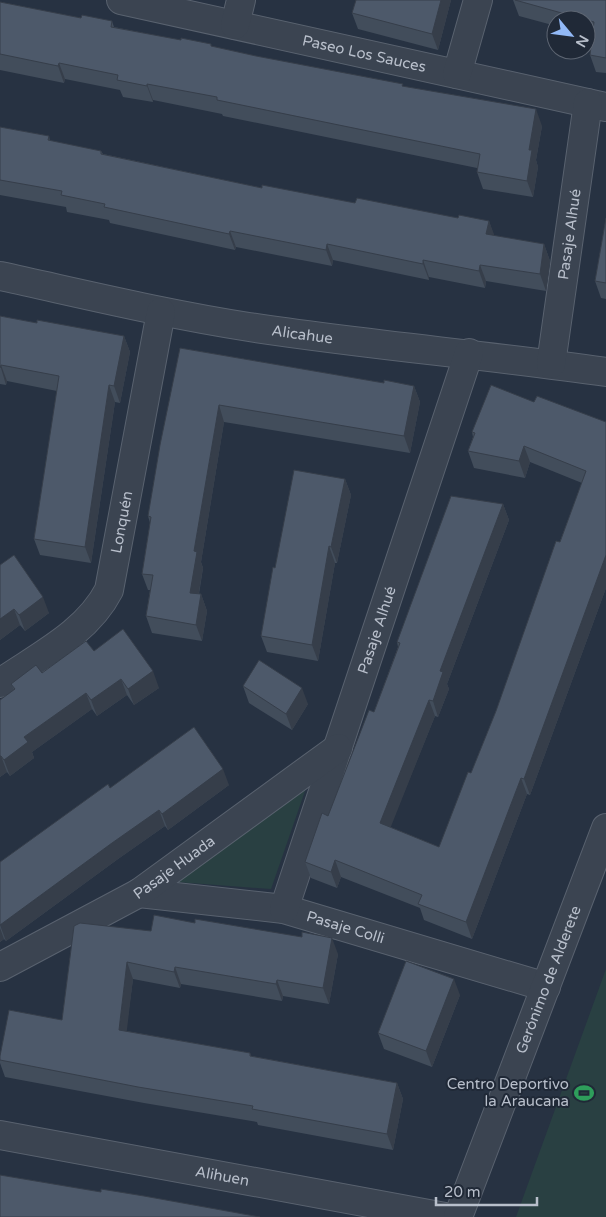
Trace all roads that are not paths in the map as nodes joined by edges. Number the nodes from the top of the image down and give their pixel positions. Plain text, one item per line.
1 (121, 0) edge
2 (478, 0) edge
3 (238, 13) edge
4 (457, 74) junction
5 (597, 105) edge
6 (0, 276) edge
7 (161, 312) junction
8 (469, 353) junction
9 (551, 364) junction
10 (606, 372) edge
11 (0, 682) edge
12 (338, 748) junction
13 (606, 828) edge
14 (139, 893) junction
15 (284, 909) junction
16 (0, 967) edge
17 (546, 987) junction
18 (0, 1135) edge
19 (445, 1217) edge
20 (458, 1217) edge

1 - 3 street, Paseo Los Sauces
2 - 4 street
3 - 4 street, Paseo Los Sauces
4 - 5 street, Paseo Los Sauces
5 - 9 street, Pasaje Alhué
6 - 7 street, Alicahue
7 - 8 street, Alicahue
7 - 11 street, Lonquén
8 - 9 street, Alicahue
8 - 12 street, Pasaje Alhué
9 - 10 street, Alicahue
12 - 14 street, Pasaje Huada
12 - 15 street, Pasaje Alhué
13 - 17 street, Gerónimo de Alderete
14 - 15 street, Pasaje Colli
14 - 16 street, Pasaje Huada
15 - 17 street, Pasaje Colli
17 - 20 street, Gerónimo de Alderete
18 - 19 street, Alihuen

